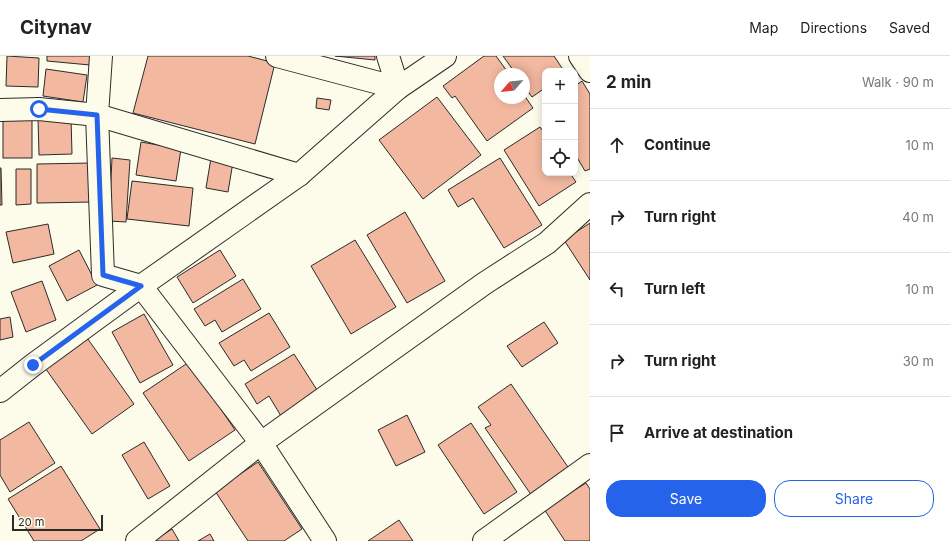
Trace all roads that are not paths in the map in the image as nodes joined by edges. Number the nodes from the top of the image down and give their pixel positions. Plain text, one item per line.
1 (101, 56) edge
2 (276, 56) edge
3 (388, 56) edge
4 (445, 56) edge
5 (580, 56) edge
6 (590, 71) edge
7 (398, 88) junction
8 (0, 110) edge
9 (97, 115) junction
10 (299, 176) junction
11 (590, 204) edge
12 (141, 286) junction
13 (0, 391) edge
14 (261, 443) junction
15 (590, 465) edge
16 (137, 541) edge
17 (325, 541) edge
18 (484, 541) edge

1 - 9 street
2 - 7 street
3 - 7 street
4 - 7 street
5 - 6 street
7 - 10 street
8 - 9 street
9 - 10 street
9 - 12 street
10 - 12 street
11 - 14 street
12 - 13 street
12 - 14 street
14 - 16 street
14 - 17 street
15 - 18 street

